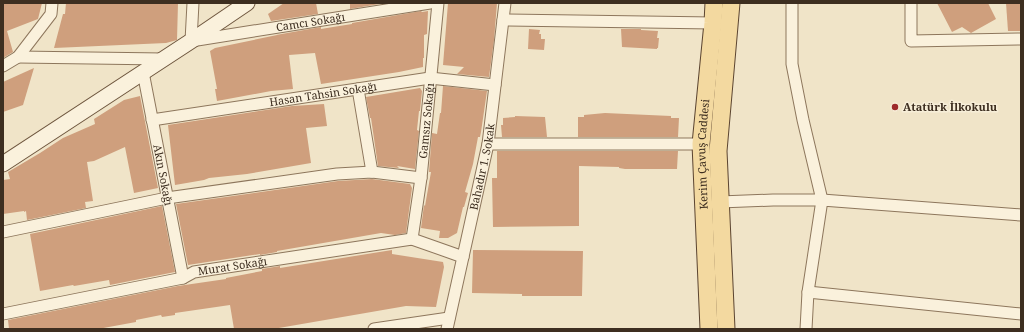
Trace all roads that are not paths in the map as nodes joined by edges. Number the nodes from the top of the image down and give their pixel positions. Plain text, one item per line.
1 (52, 3) edge
2 (193, 3) edge
3 (247, 3) edge
4 (430, 3) edge
5 (438, 3) edge
6 (505, 3) edge
7 (714, 3) edge
8 (731, 3) edge
9 (792, 3) edge
10 (911, 3) edge
11 (503, 20) junction
12 (713, 23) junction
13 (1021, 39) edge
14 (191, 42) junction
15 (18, 57) junction
16 (163, 59) junction
17 (3, 66) edge
18 (143, 72) junction
19 (430, 78) junction
20 (495, 85) junction
21 (358, 89) junction
22 (152, 120) junction
23 (488, 144) junction
24 (701, 144) junction
25 (3, 164) edge
26 (372, 172) junction
27 (421, 178) junction
28 (167, 198) junction
29 (822, 200) junction
30 (720, 202) junction
31 (1021, 215) edge
32 (3, 232) edge
33 (412, 239) junction
34 (463, 257) junction
35 (183, 278) junction
36 (808, 292) junction
37 (3, 314) edge
38 (1021, 314) edge
39 (449, 318) junction
40 (374, 329) edge
41 (447, 329) edge
42 (709, 329) edge
43 (726, 329) edge
44 (806, 329) edge

1 - 15 street
2 - 14 street
3 - 14 street
4 - 14 street, Camcı Sokağı
5 - 19 street, Gamsız Sokağı
6 - 11 street, Bahadır 1. Sokak
7 - 12 main road, Kerim Çavuş Caddesi
8 - 30 main road, Kerim Çavuş Caddesi
9 - 29 street
10 - 13 street
11 - 12 street
11 - 20 street, Bahadır 1. Sokak
12 - 24 main road, Kerim Çavuş Caddesi
14 - 16 street
15 - 16 street
15 - 17 street
16 - 18 street
18 - 22 street, Akın Sokağı
18 - 25 street
19 - 20 street, Hasan Tahsin Sokağı
19 - 21 street, Hasan Tahsin Sokağı
19 - 27 street, Gamsız Sokağı
20 - 23 street, Bahadır 1. Sokak
21 - 22 street, Hasan Tahsin Sokağı
21 - 26 street
22 - 28 street, Akın Sokağı
23 - 24 street
23 - 34 street, Bahadır 1. Sokak
24 - 42 main road, Kerim Çavuş Caddesi
26 - 27 street
26 - 28 street
27 - 33 street, Gamsız Sokağı
28 - 32 street
28 - 35 street, Akın Sokağı
29 - 30 street
29 - 31 street
29 - 36 street
30 - 43 main road, Kerim Çavuş Caddesi
33 - 34 street, Murat Sokağı
33 - 35 street, Murat Sokağı
34 - 39 street, Bahadır 1. Sokak
35 - 37 street, Murat Sokağı
36 - 38 street
36 - 44 street
39 - 40 street
39 - 41 street, Bahadır 1. Sokak

